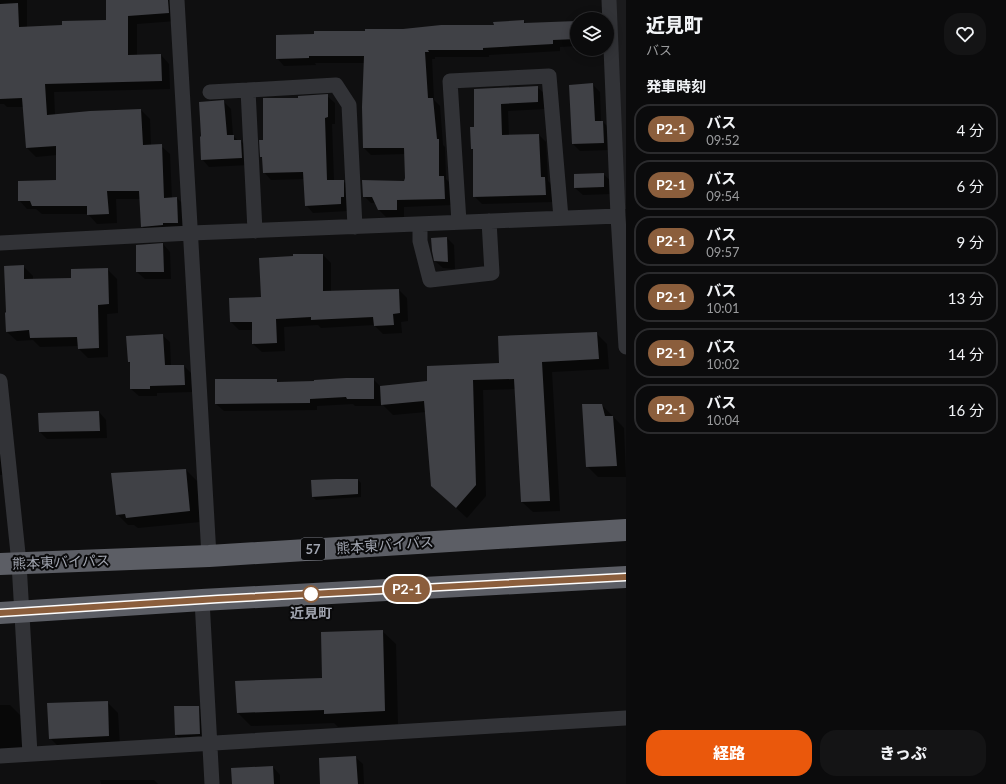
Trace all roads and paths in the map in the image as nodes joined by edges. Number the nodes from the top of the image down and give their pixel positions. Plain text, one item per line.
1 (177, 0) edge
2 (609, 0) edge
3 (248, 90) junction
4 (210, 92) dead end
5 (620, 211) edge
6 (561, 218) junction
7 (489, 221) junction
8 (459, 222) junction
9 (420, 224) junction
10 (355, 227) junction
11 (255, 231) junction
12 (190, 233) junction
13 (0, 243) edge
14 (626, 347) edge
15 (0, 381) edge
16 (626, 530) edge
17 (209, 556) junction
18 (10, 564) edge
19 (626, 577) edge
20 (202, 600) junction
21 (22, 612) junction
22 (0, 613) edge
23 (626, 718) edge
24 (210, 744) junction
25 (30, 754) junction
26 (0, 756) edge
27 (212, 784) edge

1 - 12 street
2 - 5 street
3 - 4 street
3 - 10 street
3 - 11 street
5 - 6 street
5 - 14 street
6 - 7 street
6 - 8 street
7 - 8 street
7 - 9 street
8 - 9 street
9 - 10 street
10 - 11 street
11 - 12 street
12 - 13 street
12 - 17 street
15 - 18 street
16 - 17 highway, 熊本東バイパス / 57
17 - 18 highway, 熊本東バイパス / 57
18 - 21 street
19 - 20 highway
20 - 21 highway
20 - 24 street
21 - 22 highway
21 - 25 street
23 - 24 street
24 - 25 street
24 - 27 street
25 - 26 street

